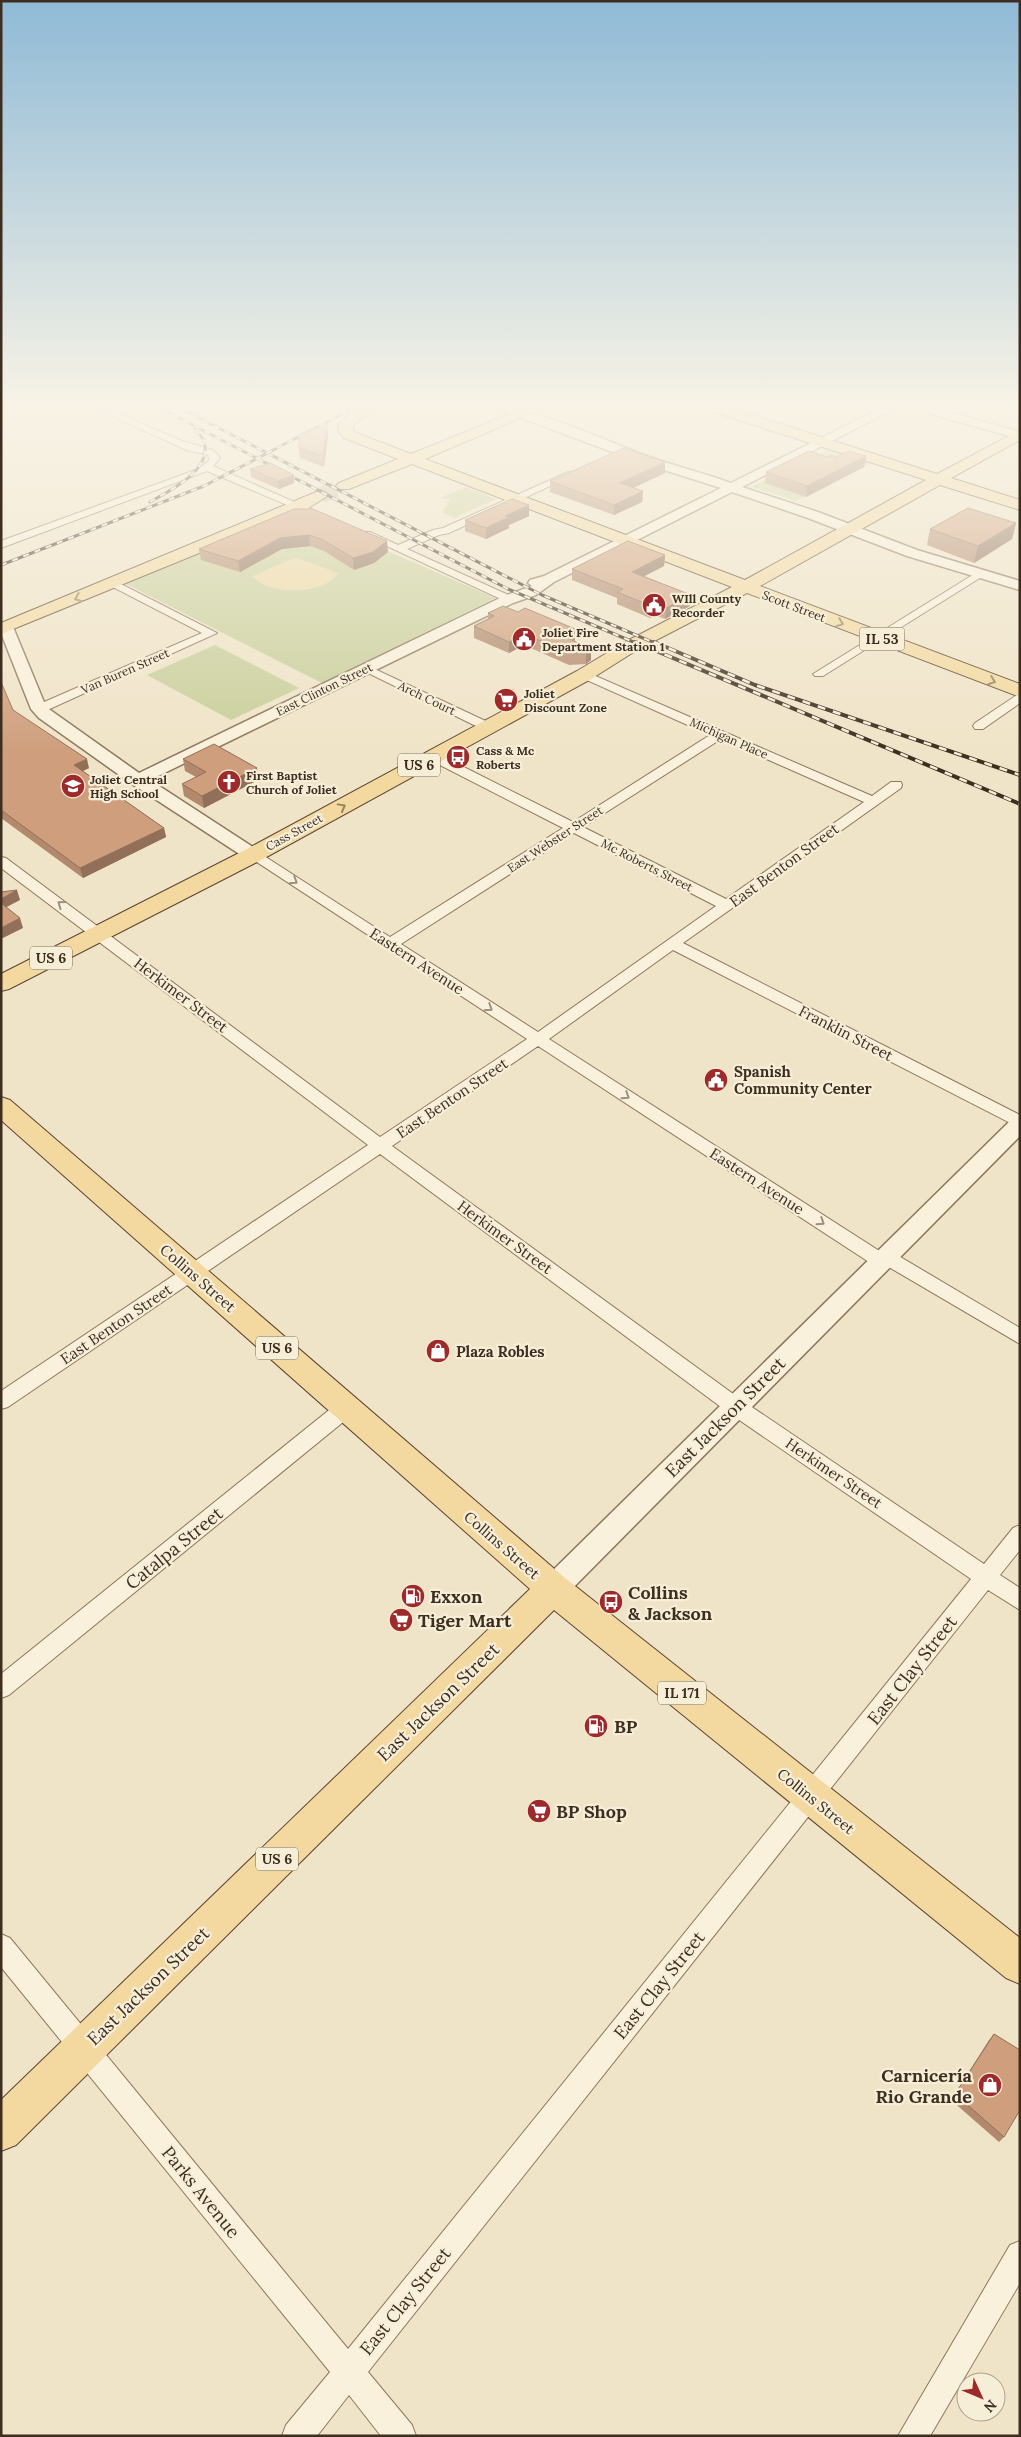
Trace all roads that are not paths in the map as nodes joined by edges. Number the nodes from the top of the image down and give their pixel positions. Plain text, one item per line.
1 (60, 523) edge
2 (260, 523) edge
3 (463, 523) edge
4 (576, 523) edge
5 (661, 523) edge
6 (832, 523) edge
7 (861, 523) edge
8 (850, 529) junction
9 (355, 530) edge
10 (624, 541) junction
11 (1, 545) edge
12 (403, 549) junction
13 (979, 574) junction
14 (113, 583) junction
15 (1020, 586) edge
16 (745, 587) junction
17 (510, 599) junction
18 (3, 625) edge
19 (878, 638) junction
20 (366, 668) junction
21 (819, 674) dead end
22 (584, 675) junction
23 (1020, 691) edge
24 (1020, 697) edge
25 (39, 709) junction
26 (979, 726) dead end
27 (488, 727) junction
28 (720, 734) junction
29 (434, 757) junction
30 (138, 780) junction
31 (896, 785) dead end
32 (873, 801) junction
33 (573, 828) junction
34 (253, 855) junction
35 (1, 861) edge
36 (728, 906) junction
37 (100, 933) junction
38 (390, 944) junction
39 (673, 944) junction
40 (1, 984) edge
41 (538, 1039) junction
42 (1, 1106) edge
43 (1020, 1123) edge
44 (381, 1146) junction
45 (884, 1259) junction
46 (192, 1273) junction
47 (1020, 1337) edge
48 (1, 1401) edge
49 (736, 1407) junction
50 (346, 1408) junction
51 (1020, 1534) edge
52 (986, 1576) junction
53 (553, 1589) junction
54 (1020, 1600) edge
55 (1, 1688) edge
56 (811, 1797) junction
57 (1, 1947) edge
58 (1020, 1964) edge
59 (84, 2049) junction
60 (1, 2130) edge
61 (1020, 2255) edge
62 (348, 2371) junction
63 (296, 2436) edge
64 (401, 2436) edge
65 (914, 2436) edge

1 - 11 street
2 - 14 main road
3 - 12 street
4 - 10 main road, Scott Street / IL 53
5 - 10 street, East Clinton Street
6 - 8 street
7 - 8 main road, Cass Street / US 6
8 - 13 street
8 - 16 main road, Cass Street / US 6
9 - 12 street
10 - 16 main road, Scott Street / IL 53
10 - 17 street, East Clinton Street
12 - 17 street
13 - 15 street
13 - 19 street
14 -> 18 main road
14 - 25 street, Van Buren Street
16 -> 19 main road, Scott Street / IL 53
16 - 22 main road, Cass Street / US 6
17 - 20 street, East Clinton Street
18 - 25 street
19 - 21 street
19 -> 23 main road, Scott Street / IL 53
20 - 27 street, Arch Court
20 - 30 street, East Clinton Street
22 - 27 main road, Cass Street / US 6
22 - 28 street, Michigan Place
24 - 26 street
25 - 30 street, Eastern Avenue
27 - 29 main road, Cass Street / US 6
28 - 32 street, Michigan Place
28 - 33 street, East Webster Street
29 - 33 street, Mc Roberts Street
34 -> 29 main road, Cass Street / US 6
30 - 34 street, Eastern Avenue
31 - 32 street, East Benton Street
32 - 36 street, East Benton Street
33 - 36 street, Mc Roberts Street
33 - 38 street, East Webster Street
34 - 37 main road, Cass Street / US 6
34 -> 38 street, Eastern Avenue
37 -> 35 street, Herkimer Street
36 - 39 street, East Benton Street
37 - 40 main road, Cass Street / US 6
37 - 44 street, Herkimer Street
38 -> 41 street, Eastern Avenue
39 - 41 street, East Benton Street
39 - 43 street, Franklin Street
41 - 44 street, East Benton Street
41 -> 45 street, Eastern Avenue
42 - 46 main road, Collins Street / US 6
43 - 45 street, East Jackson Street
44 - 46 street, East Benton Street
44 - 49 street, Herkimer Street
45 - 47 street, Eastern Avenue
45 - 49 street, East Jackson Street
46 - 48 street, East Benton Street
46 - 50 main road, Collins Street / US 6
49 - 52 street, Herkimer Street
49 - 53 street, East Jackson Street
50 - 53 main road, Collins Street / US 6
50 - 55 street, Catalpa Street
51 - 52 street, East Clay Street
52 - 54 street, Herkimer Street
52 - 56 street, East Clay Street
53 - 56 main road, Collins Street / IL 171
53 - 59 main road, East Jackson Street / US 6
56 - 58 main road, Collins Street / IL 171
56 - 62 street, East Clay Street
57 - 59 street, Parks Avenue
59 - 60 main road, East Jackson Street / US 6
59 - 62 street, Parks Avenue
61 - 65 street
62 - 63 street, East Clay Street
62 - 64 street, Parks Avenue

